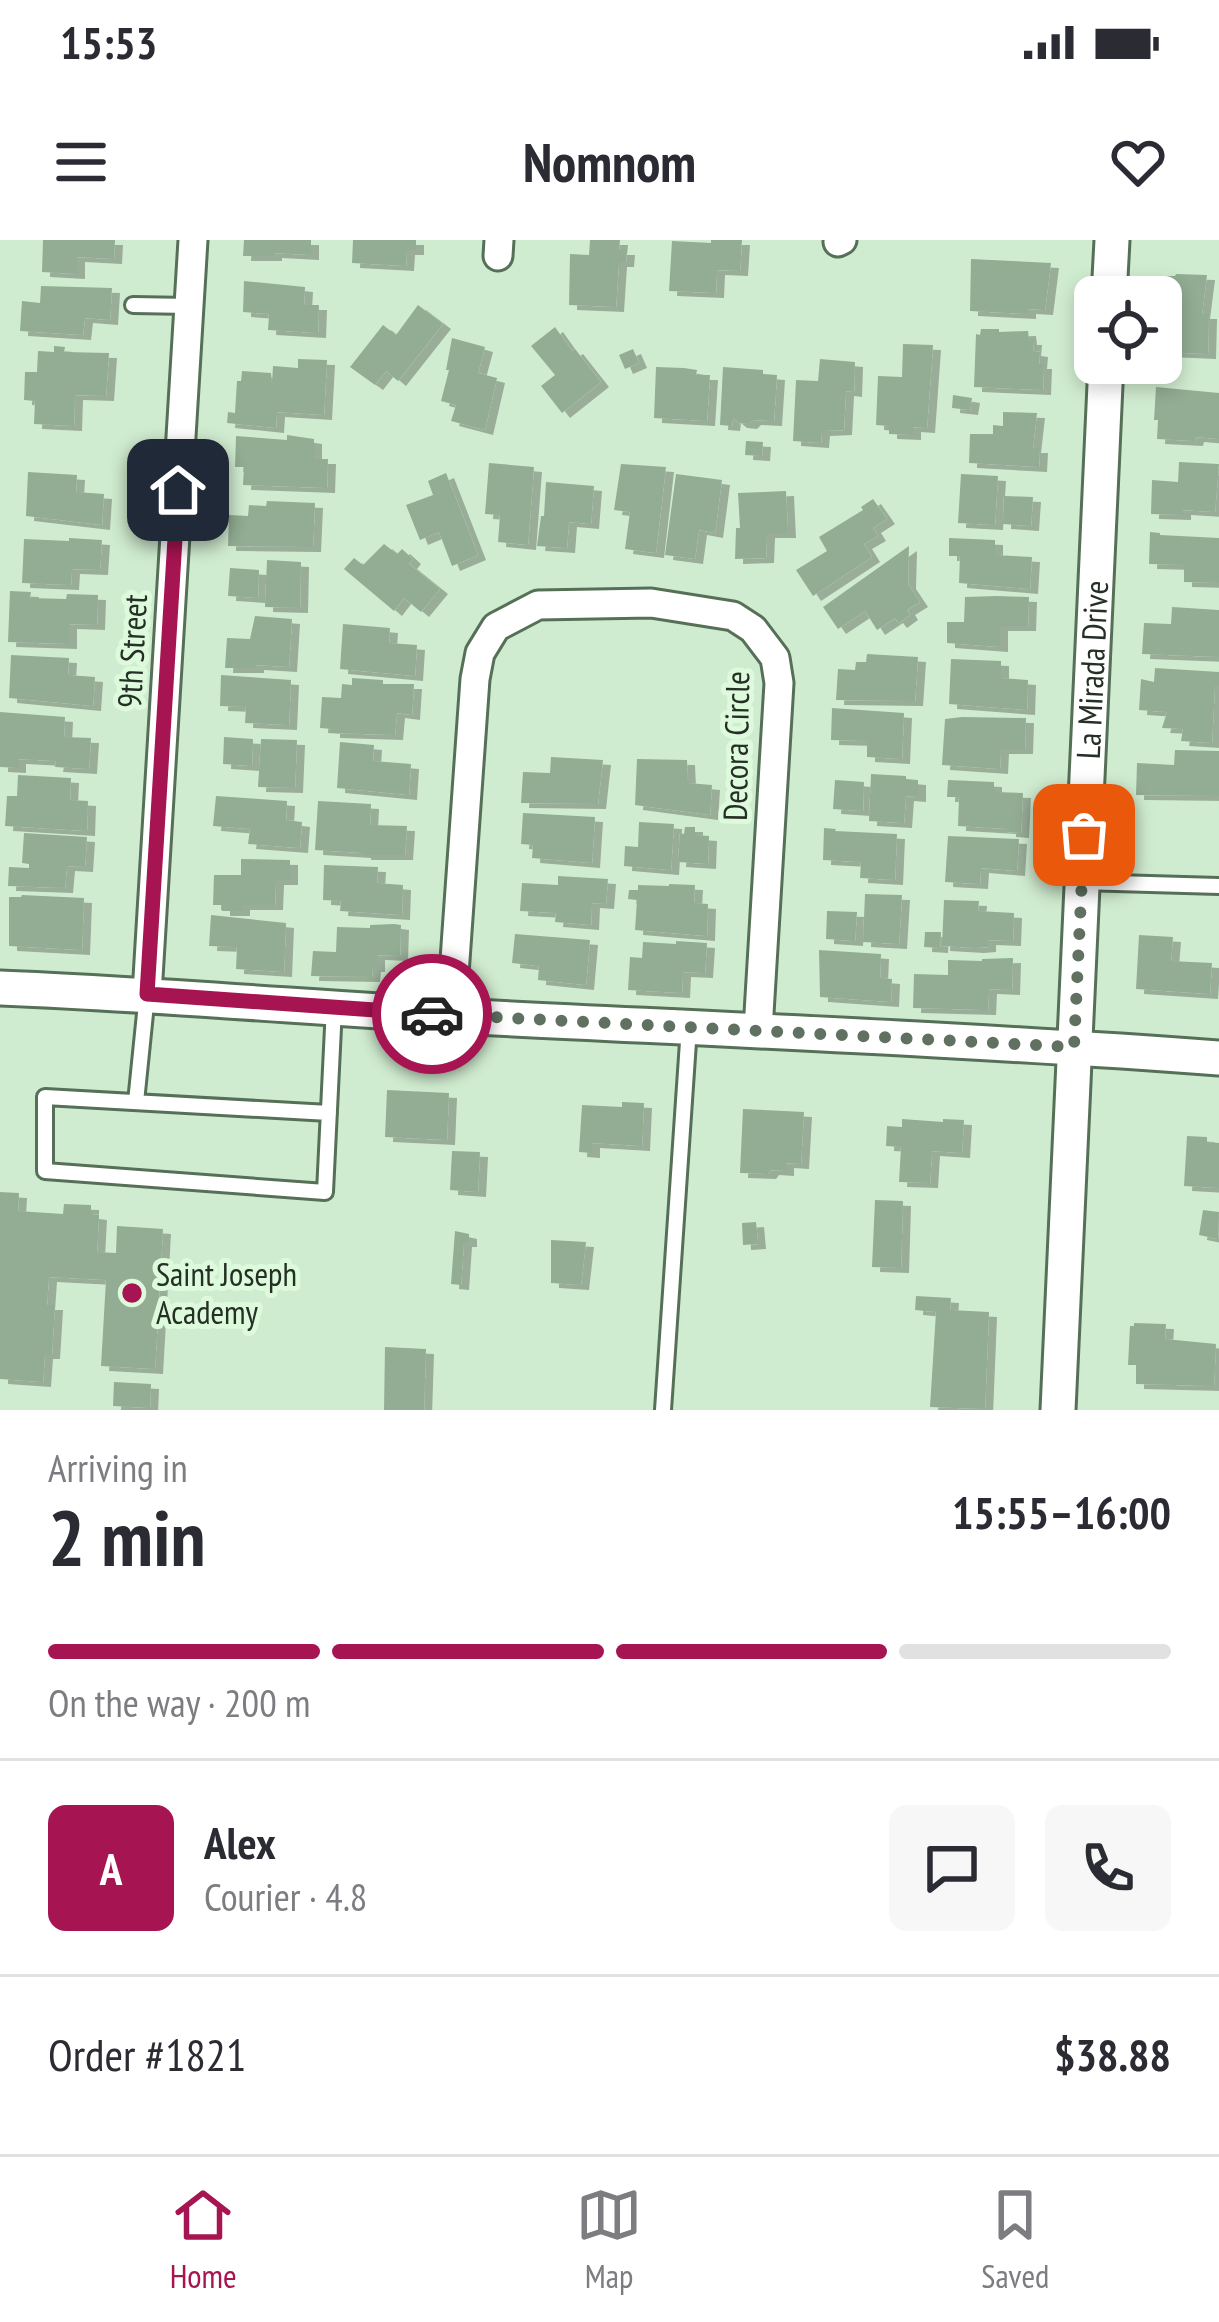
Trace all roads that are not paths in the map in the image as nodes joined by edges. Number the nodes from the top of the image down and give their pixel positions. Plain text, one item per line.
1 (193, 240) edge
2 (1112, 240) edge
3 (1110, 276) edge
4 (133, 305) dead end
5 (189, 306) junction
6 (1105, 384) edge
7 (1082, 882) junction
8 (1219, 886) edge
9 (0, 988) edge
10 (147, 994) junction
11 (334, 1007) junction
12 (451, 1016) junction
13 (689, 1027) junction
14 (758, 1030) junction
15 (1074, 1047) junction
16 (1219, 1058) edge
17 (136, 1102) junction
18 (329, 1114) junction
19 (663, 1410) edge
20 (1058, 1410) edge

1 - 5 street, 9th Street
2 - 3 street
4 - 5 lane
5 - 10 street, 9th Street
6 - 7 street, La Mirada Drive
7 - 8 lane
7 - 15 street, La Mirada Drive
9 - 10 street
10 - 11 street
10 - 17 lane
11 - 12 street
11 - 18 lane
12 - 13 street
12 - 14 street, Decora Circle
13 - 14 street
13 - 19 lane
14 - 15 street
15 - 16 street
15 - 20 street, La Mirada Drive
17 - 18 lane
17 - 18 lane

